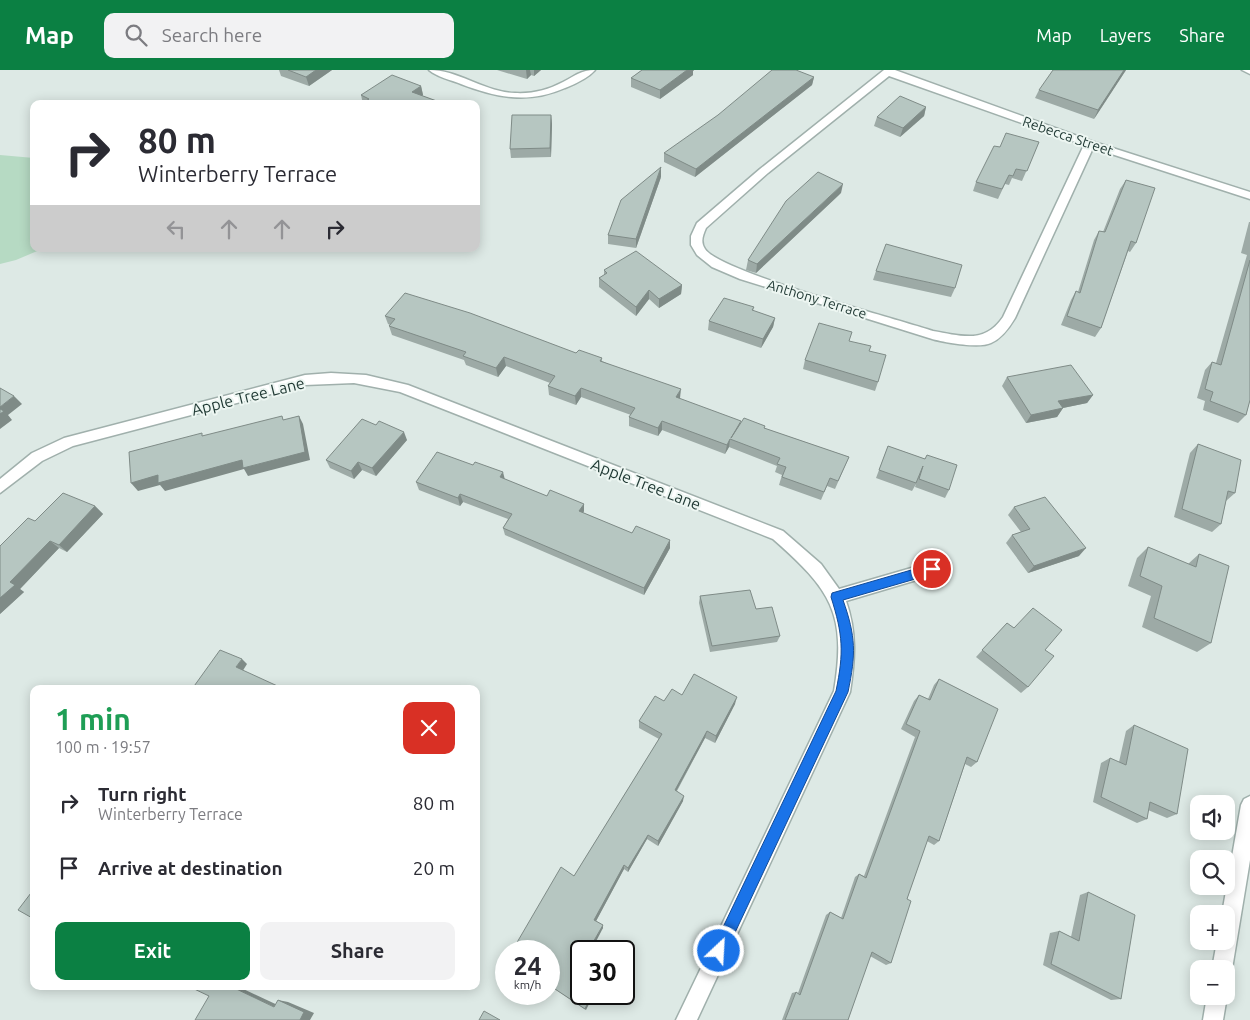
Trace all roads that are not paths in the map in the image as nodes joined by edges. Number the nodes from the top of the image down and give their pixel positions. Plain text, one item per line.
1 (434, 70) edge
2 (590, 70) edge
3 (889, 71) edge
4 (1090, 144) junction
5 (1250, 196) edge
6 (0, 487) edge
7 (932, 569) dead end
8 (836, 597) junction
9 (1250, 805) edge
10 (1224, 960) edge
11 (1216, 1005) edge
12 (686, 1020) edge
13 (1213, 1020) edge

1 - 2 street
3 - 4 street, Rebecca Street
3 - 4 street, Anthony Terrace
4 - 5 street, Rebecca Street
6 - 8 street, Apple Tree Lane
7 - 8 street
8 - 12 street, Apple Tree Lane
9 - 10 street
11 - 13 street

